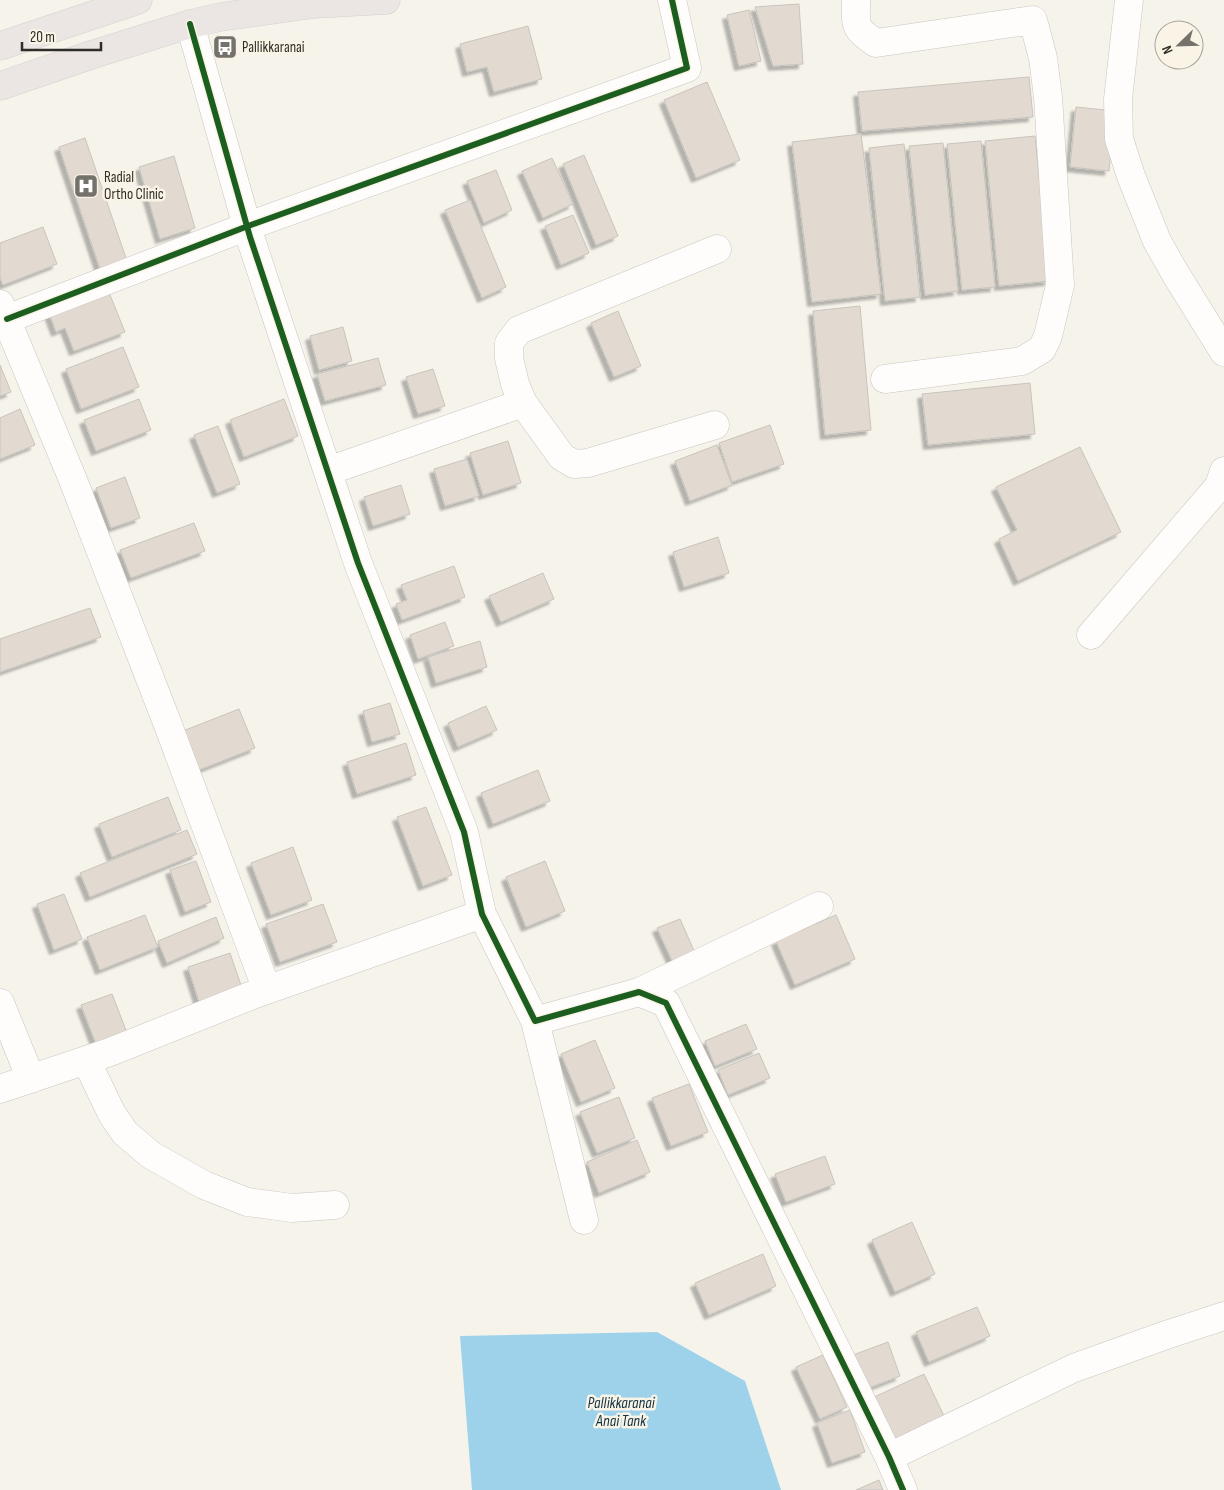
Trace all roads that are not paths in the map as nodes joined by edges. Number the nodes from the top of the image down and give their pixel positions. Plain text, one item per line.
1 (138, 0) edge
2 (386, 0) edge
3 (672, 0) edge
4 (856, 0) edge
5 (1129, 0) edge
6 (1032, 10) edge
7 (190, 24) junction
8 (2, 40) edge
9 (0, 86) edge
10 (248, 226) junction
11 (716, 249) dead end
12 (4, 311) edge
13 (1224, 352) edge
14 (885, 379) dead end
15 (523, 404) junction
16 (715, 424) dead end
17 (1224, 471) edge
18 (328, 472) junction
19 (1091, 635) dead end
20 (819, 906) dead end
21 (482, 914) junction
22 (267, 990) junction
23 (639, 992) junction
24 (0, 1003) edge
25 (535, 1022) junction
26 (86, 1060) junction
27 (31, 1079) junction
28 (0, 1089) edge
29 (335, 1205) dead end
30 (584, 1220) dead end
31 (1224, 1316) edge
32 (889, 1457) junction
33 (903, 1490) edge

1 - 8 main road
2 - 7 main road
3 - 10 street
4 - 6 street
5 - 13 street
6 - 14 street
7 - 9 main road
7 - 10 street
10 - 12 street
10 - 18 street
11 - 15 street
12 - 22 street
15 - 16 street
15 - 18 street
17 - 19 street
18 - 21 street
20 - 23 street
21 - 22 street
21 - 25 street
22 - 26 street
23 - 25 street
23 - 32 street
24 - 27 street
25 - 30 street
26 - 27 street
26 - 29 street
27 - 28 street
31 - 32 street
32 - 33 street

